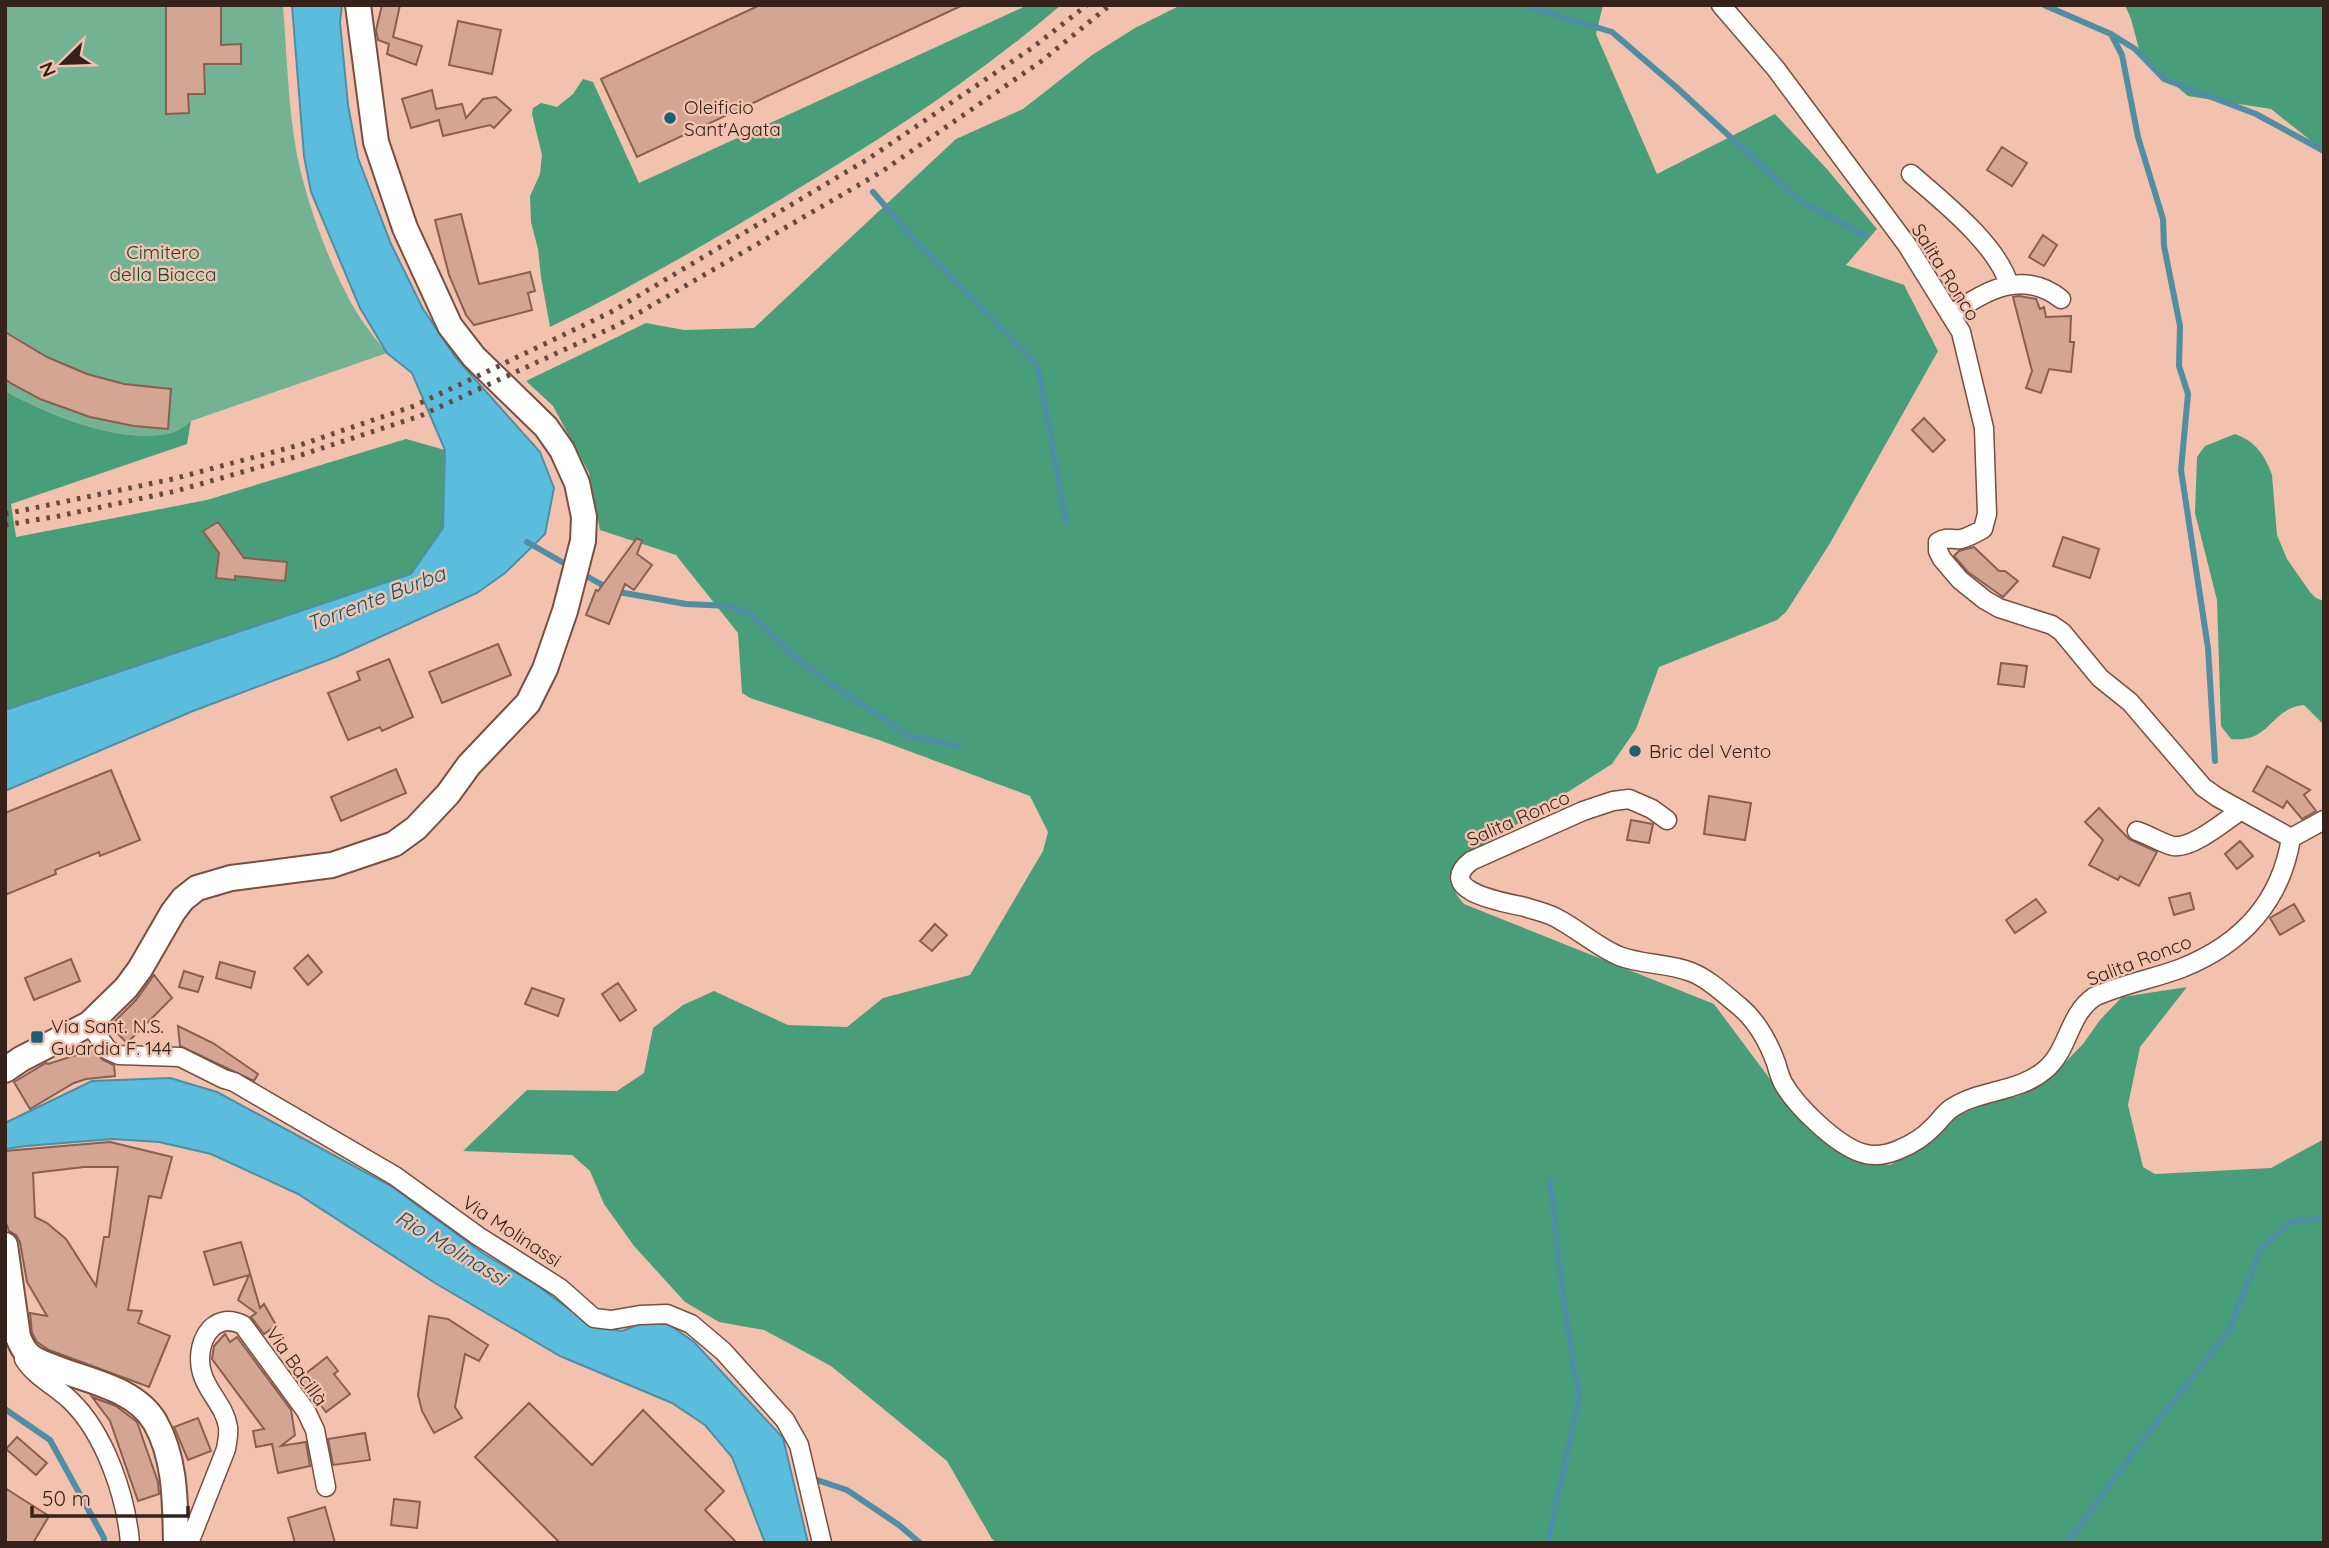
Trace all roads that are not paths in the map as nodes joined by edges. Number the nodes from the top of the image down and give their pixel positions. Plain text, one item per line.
1 (358, 5) edge
2 (1721, 5) edge
3 (1912, 174) dead end
4 (2009, 285) junction
5 (2061, 299) dead end
6 (1951, 315) junction
7 (2241, 810) junction
8 (1667, 820) dead end
9 (2324, 820) edge
10 (2137, 831) dead end
11 (2291, 838) junction
12 (89, 1024) junction
13 (5, 1070) edge
14 (5, 1245) edge
15 (23, 1349) junction
16 (326, 1487) dead end
17 (821, 1541) edge
18 (130, 1543) edge
19 (176, 1543) edge
20 (189, 1543) edge

1 - 12 main road
2 - 6 street, Salita Ronco
3 - 4 street
4 - 5 street
4 - 6 street
6 - 7 street, Salita Ronco
7 - 10 street
7 - 11 street, Salita Ronco
8 - 11 street, Salita Ronco
9 - 11 street
12 - 13 main road
12 - 17 street, Via Molinassi
14 - 15 main road
15 - 18 street
15 - 19 main road
16 - 20 street, Via Bacillà

